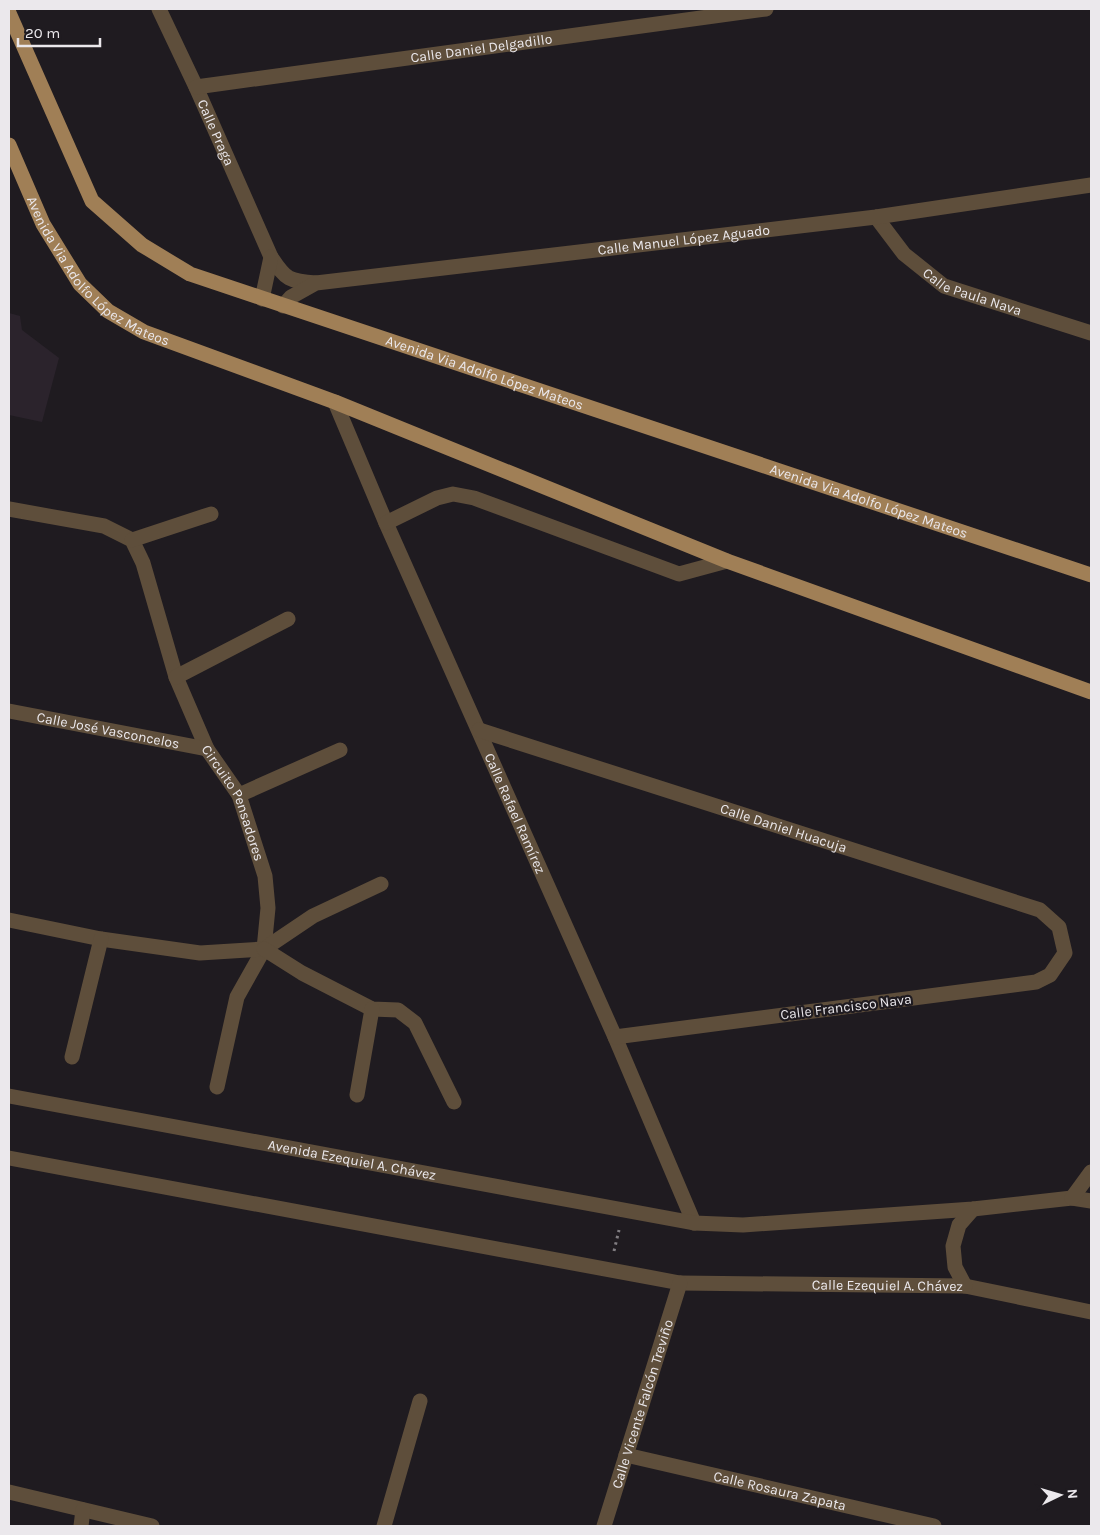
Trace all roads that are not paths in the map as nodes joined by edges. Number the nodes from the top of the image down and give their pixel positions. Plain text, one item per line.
1 (159, 9) edge
2 (766, 9) edge
3 (9, 13) edge
4 (196, 87) junction
5 (9, 146) edge
6 (1091, 185) edge
7 (876, 217) junction
8 (271, 257) junction
9 (316, 283) junction
10 (262, 299) junction
11 (283, 306) junction
12 (1091, 333) edge
13 (335, 402) junction
14 (9, 509) edge
15 (211, 514) dead end
16 (386, 523) junction
17 (132, 540) junction
18 (727, 561) junction
19 (1091, 575) edge
20 (288, 619) dead end
21 (176, 677) junction
22 (1091, 692) edge
23 (9, 711) edge
24 (479, 730) junction
25 (207, 749) junction
26 (340, 750) dead end
27 (239, 795) junction
28 (381, 884) dead end
29 (9, 920) edge
30 (101, 939) junction
31 (264, 949) junction
32 (1065, 953) joint
33 (372, 1009) junction
34 (615, 1036) junction
35 (72, 1057) dead end
36 (216, 1087) dead end
37 (357, 1094) dead end
38 (9, 1096) edge
39 (454, 1102) dead end
40 (9, 1158) edge
41 (1091, 1172) edge
42 (1072, 1198) junction
43 (1091, 1201) edge
44 (973, 1209) junction
45 (694, 1223) junction
46 (680, 1283) junction
47 (966, 1286) junction
48 (1091, 1312) edge
49 (420, 1401) dead end
50 (626, 1455) junction
51 (9, 1492) edge
52 (83, 1510) junction
53 (81, 1526) edge
54 (152, 1526) edge
55 (384, 1526) edge
56 (604, 1526) edge
57 (934, 1526) edge

1 - 4 street, Calle Praga
2 - 4 street, Calle Daniel Delgadillo
3 - 10 main road, Avenida Via Adolfo López Mateos
4 - 8 street, Calle Praga
5 - 13 main road, Avenida Via Adolfo López Mateos
6 - 7 street, Calle Manuel López Aguado
7 - 9 street, Calle Manuel López Aguado
7 - 12 street, Calle Paula Nava
8 - 9 street, Calle Praga
8 - 10 street
9 - 11 street, Calle Manuel López Aguado
10 - 11 main road, Avenida Via Adolfo López Mateos
11 - 19 main road, Avenida Via Adolfo López Mateos
13 - 16 street, Calle Rafael Ramírez
13 - 18 main road, Avenida Via Adolfo López Mateos
14 - 17 street
15 - 17 street
16 - 18 street
16 - 24 street, Calle Rafael Ramírez
17 - 21 street, Circuito Pensadores
18 - 22 main road, Avenida Via Adolfo López Mateos
20 - 21 street
21 - 25 street, Circuito Pensadores
23 - 25 street, Calle José Vasconcelos
24 - 32 street, Calle Daniel Huacuja
24 - 34 street, Calle Rafael Ramírez
25 - 27 street, Circuito Pensadores
26 - 27 street
27 - 31 street, Circuito Pensadores
28 - 31 street
29 - 30 street
30 - 31 street
30 - 35 street
31 - 33 street
31 - 36 street
32 - 34 street, Calle Francisco Nava
33 - 37 street
33 - 39 street
34 - 45 street, Calle Rafael Ramírez
38 - 45 street, Avenida Ezequiel A. Chávez
40 - 46 street
41 - 42 street
42 - 43 street
42 - 44 street
44 - 45 street
44 - 47 street
46 - 47 street, Calle Ezequiel A. Chávez
46 - 50 street, Calle Vicente Falcón Treviño
47 - 48 street, Calle Ezequiel A. Chávez
49 - 55 street
50 - 56 street, Calle Vicente Falcón Treviño
50 - 57 street, Calle Rosaura Zapata
51 - 52 street
52 - 53 street
52 - 54 street

